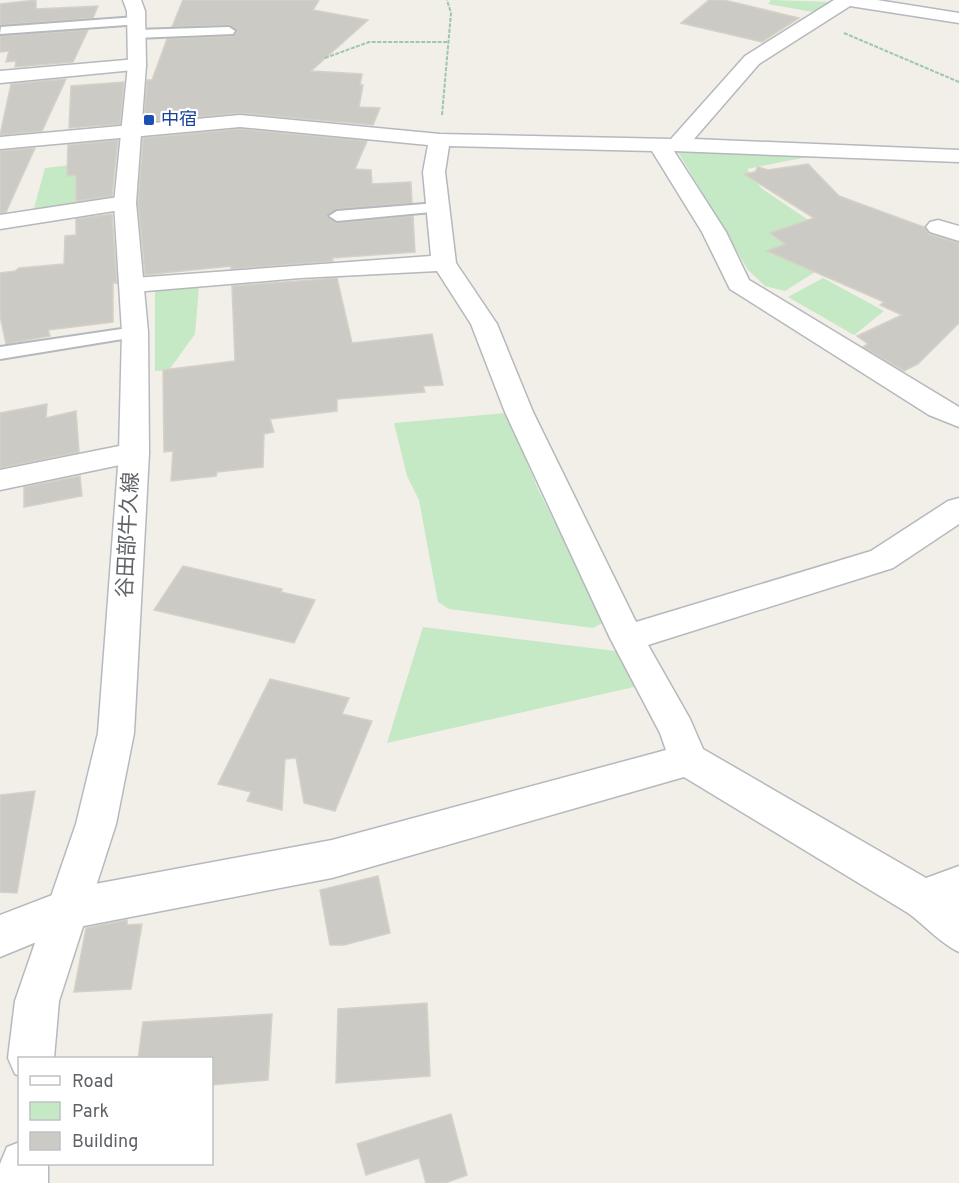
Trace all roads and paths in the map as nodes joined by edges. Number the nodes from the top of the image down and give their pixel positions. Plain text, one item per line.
1 (447, 0) edge
2 (845, 0) edge
3 (877, 2) edge
4 (135, 18) edge
5 (959, 18) edge
6 (816, 20) junction
7 (1, 31) edge
8 (229, 31) dead end
9 (448, 42) junction
10 (325, 58) dead end
11 (137, 65) junction
12 (0, 76) edge
13 (959, 82) edge
14 (130, 130) junction
15 (440, 140) junction
16 (0, 143) edge
17 (667, 145) junction
18 (959, 156) edge
19 (125, 203) junction
20 (437, 208) junction
21 (337, 216) dead end
22 (0, 222) edge
23 (444, 263) junction
24 (134, 285) junction
25 (135, 332) junction
26 (0, 353) edge
27 (959, 418) edge
28 (134, 453) junction
29 (0, 480) edge
30 (959, 509) edge
31 (627, 638) junction
32 (688, 760) junction
33 (941, 892) edge
34 (68, 909) junction
35 (959, 931) edge
36 (0, 936) edge
37 (31, 1057) edge
38 (24, 1165) edge
39 (24, 1183) edge

1 - 9 path
2 - 3 street
2 - 6 street
3 - 5 street
4 - 7 lane
4 - 8 lane
4 - 11 street, 谷田部牛久線
6 - 13 path
6 - 17 street
9 - 10 path
9 - 15 path
11 - 12 street
11 - 14 street, 谷田部牛久線
14 - 15 street
14 - 16 street
14 - 19 street, 谷田部牛久線
15 - 17 street
15 - 20 street
17 - 18 street
17 - 27 street
19 - 22 street
19 - 24 street, 谷田部牛久線
20 - 21 lane
20 - 23 street
23 - 24 street
23 - 31 street
24 - 25 street, 谷田部牛久線
25 - 26 lane
25 - 28 street, 谷田部牛久線
28 - 29 street
28 - 34 street, 谷田部牛久線
30 - 31 street
31 - 32 street
32 - 33 street
32 - 34 street
33 - 35 street
34 - 36 street
34 - 37 street, 谷田部牛久線
38 - 39 street

